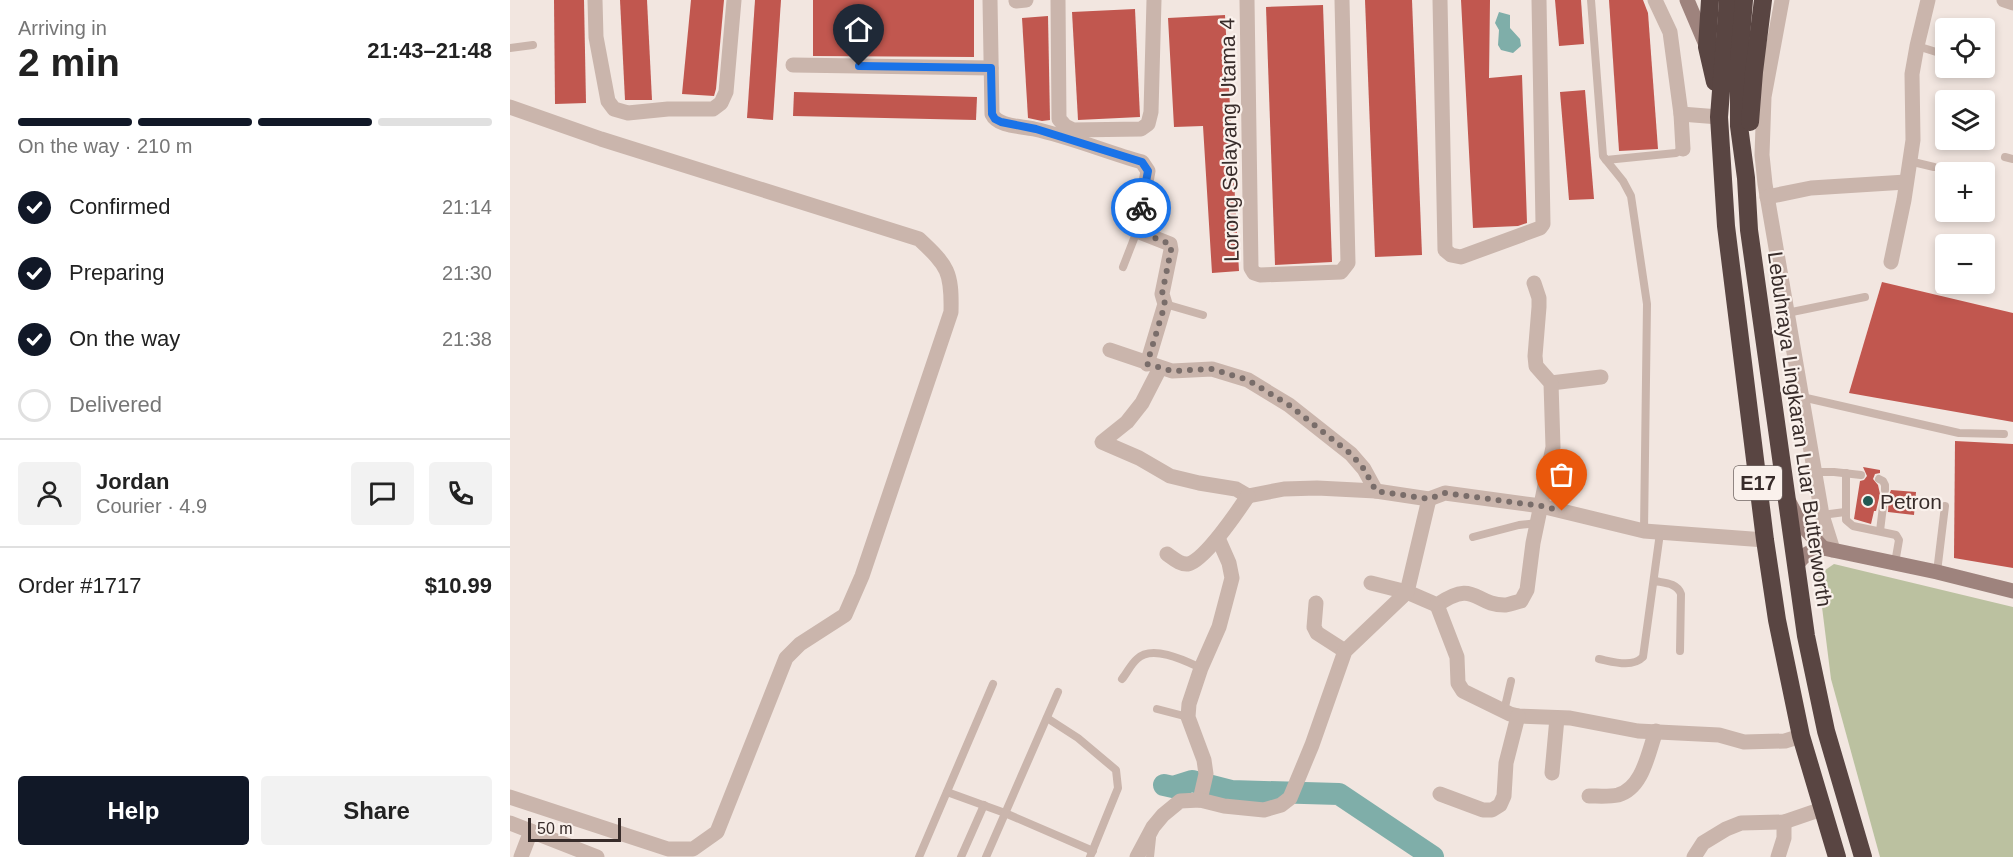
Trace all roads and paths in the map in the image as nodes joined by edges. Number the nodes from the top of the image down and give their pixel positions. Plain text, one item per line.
1 (595, 0) edge
2 (734, 0) edge
3 (990, 0) edge
4 (1058, 0) edge
5 (1154, 0) edge
6 (1247, 0) edge
7 (1342, 0) edge
8 (1440, 0) edge
9 (1539, 0) edge
10 (1591, 0) edge
11 (1655, 0) edge
12 (1687, 0) edge
13 (1710, 0) edge
14 (1728, 0) edge
15 (1744, 0) edge
16 (1763, 0) edge
17 (1782, 0) edge
18 (1928, 0) edge
19 (2004, 0) edge
20 (2013, 3) edge
21 (533, 45) dead end
22 (1917, 46) junction
23 (1707, 47) junction
24 (510, 48) edge
25 (1935, 52) edge
26 (793, 65) dead end
27 (991, 68) junction
28 (510, 107) edge
29 (1719, 109) junction
30 (1681, 114) junction
31 (1683, 149) joint
32 (1606, 160) junction
33 (1909, 161) junction
34 (1934, 167) dead end
35 (1746, 178) junction
36 (1906, 182) junction
37 (1767, 197) junction
38 (1137, 231) junction
39 (1891, 262) dead end
40 (1123, 267) dead end
41 (1534, 284) dead end
42 (1865, 297) dead end
43 (1165, 304) junction
44 (1787, 313) junction
45 (1203, 315) dead end
46 (1110, 350) dead end
47 (1153, 366) junction
48 (1601, 377) dead end
49 (1551, 383) junction
50 (1802, 397) junction
51 (2004, 434) dead end
52 (1816, 472) junction
53 (1846, 473) junction
54 (1861, 475) dead end
55 (1879, 479) dead end
56 (1376, 491) junction
57 (1248, 496) junction
58 (1429, 499) junction
59 (1787, 500) junction
60 (1541, 506) junction
61 (1945, 506) dead end
62 (1845, 513) junction
63 (1822, 515) junction
64 (1538, 523) junction
65 (1644, 531) junction
66 (1880, 531) junction
67 (1660, 533) junction
68 (1473, 537) dead end
69 (1218, 538) junction
70 (1765, 540) junction
71 (1828, 549) junction
72 (1167, 554) dead end
73 (1895, 563) junction
74 (1797, 566) junction
75 (1937, 572) junction
76 (1655, 581) junction
77 (1371, 584) dead end
78 (1407, 591) junction
79 (2013, 591) edge
80 (1316, 603) dead end
81 (1437, 605) junction
82 (1345, 651) junction
83 (1680, 651) dead end
84 (1599, 659) dead end
85 (1201, 668) junction
86 (1122, 679) dead end
87 (1512, 681) dead end
88 (993, 684) dead end
89 (1058, 692) dead end
90 (1157, 709) dead end
91 (1511, 713) junction
92 (1188, 717) junction
93 (1047, 718) junction
94 (1557, 718) junction
95 (1656, 731) junction
96 (1801, 736) junction
97 (1552, 773) dead end
98 (947, 792) junction
99 (1440, 794) dead end
100 (1589, 796) dead end
101 (510, 797) edge
102 (1201, 797) junction
103 (984, 805) junction
104 (1822, 809) junction
105 (1005, 813) junction
106 (1784, 822) junction
107 (510, 823) edge
108 (1153, 827) junction
109 (531, 831) junction
110 (1091, 854) edge
111 (593, 856) edge
112 (521, 857) edge
113 (919, 857) edge
114 (961, 857) edge
115 (986, 857) edge
116 (1137, 857) edge
117 (1150, 857) edge
118 (1694, 857) edge
119 (1778, 857) edge
120 (1837, 857) edge
121 (1863, 857) edge

1 - 2 street
3 - 27 street
4 - 5 street
6 - 7 street, Lorong Selayang Utama 4
8 - 9 street
10 - 32 lane
11 - 30 street
12 - 23 street
13 - 23 highway
14 - 29 highway, E17
15 - 35 highway, Lebuhraya Lingkaran Luar Butterworth / E17
16 - 35 highway
17 - 37 street
18 - 22 street
19 - 20 street
21 - 24 lane
22 - 25 lane
22 - 33 street
23 - 29 highway
26 - 27 street
27 - 38 street
28 - 101 street
29 - 30 street
29 - 70 highway, E17
30 - 31 street
31 - 32 lane
32 - 65 lane
33 - 34 lane
33 - 36 street
35 - 59 highway, Lebuhraya Lingkaran Luar Butterworth / E17
36 - 37 street
36 - 39 street
37 - 44 street
38 - 40 lane
38 - 43 street
41 - 49 street
42 - 44 lane
43 - 45 lane
43 - 47 street
44 - 50 street
46 - 47 street
47 - 56 street
47 - 57 street
48 - 49 street
49 - 60 street
50 - 51 lane
50 - 52 street
52 - 53 lane
52 - 63 street
53 - 54 lane
53 - 62 lane
55 - 66 lane
56 - 57 street
56 - 58 street
57 - 69 street
58 - 60 street
58 - 78 street
59 - 71 street
59 - 74 highway, Lebuhraya Lingkaran Luar Butterworth / E17
60 - 64 street
60 - 65 street
61 - 75 lane
62 - 63 lane
62 - 66 lane
63 - 71 street
64 - 68 lane
64 - 81 street
65 - 67 street
66 - 73 lane
67 - 70 street
67 - 76 lane
69 - 72 street
69 - 85 street
70 - 96 highway, E17
71 - 73 street
71 - 74 street
73 - 75 street
74 - 121 highway, Lebuhraya Lingkaran Luar Butterworth / E17
75 - 79 street
76 - 83 lane
76 - 84 lane
77 - 78 street
78 - 81 street
78 - 82 street
80 - 82 street
81 - 91 street
82 - 102 street
85 - 86 lane
85 - 92 street
87 - 91 lane
88 - 98 lane
89 - 93 lane
90 - 92 lane
91 - 94 street
91 - 99 street
92 - 102 street
93 - 105 lane
93 - 110 lane
94 - 95 street
94 - 97 street
95 - 96 street
95 - 100 street
96 - 104 highway, E17
98 - 103 lane
98 - 113 lane
102 - 108 street
103 - 105 lane
103 - 114 lane
104 - 106 street
104 - 120 highway, E17
105 - 110 lane
105 - 115 lane
106 - 118 street
106 - 119 street
107 - 109 street
108 - 116 street
108 - 117 lane
109 - 111 street
109 - 112 street

